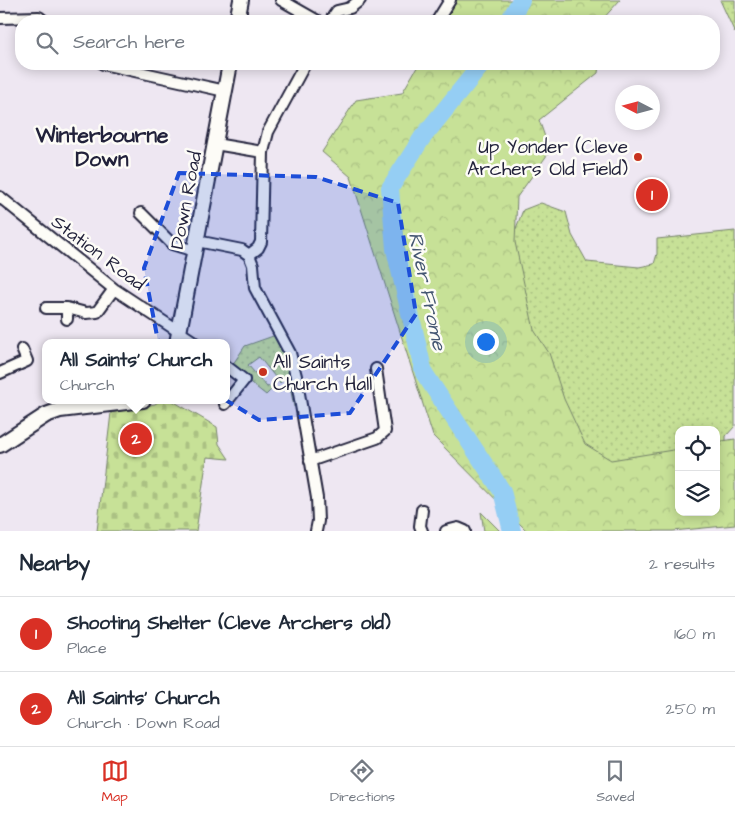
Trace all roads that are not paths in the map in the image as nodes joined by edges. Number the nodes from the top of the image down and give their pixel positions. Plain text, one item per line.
1 (241, 0) edge
2 (281, 0) edge
3 (360, 0) edge
4 (450, 0) edge
5 (238, 15) edge
6 (307, 15) edge
7 (334, 15) edge
8 (441, 15) edge
9 (0, 18) edge
10 (15, 18) edge
11 (130, 70) edge
12 (229, 70) edge
13 (303, 70) edge
14 (225, 91) junction
15 (215, 144) junction
16 (263, 152) junction
17 (0, 197) edge
18 (141, 213) dead end
19 (196, 246) junction
20 (249, 255) junction
21 (114, 289) junction
22 (46, 308) dead end
23 (67, 308) junction
24 (67, 320) dead end
25 (178, 336) edge
26 (22, 349) dead end
27 (230, 369) edge
28 (376, 369) dead end
29 (0, 373) edge
30 (230, 398) edge
31 (110, 404) edge
32 (0, 445) edge
33 (310, 461) junction
34 (422, 510) dead end
35 (316, 531) edge
36 (422, 531) edge
37 (446, 531) edge
38 (465, 531) edge

1 - 5 street
2 - 6 street
3 - 7 street
4 - 8 street
9 - 10 street
11 - 14 street
12 - 14 street, Down Road
13 - 16 street
14 - 15 street, Down Road
15 - 16 street
15 - 19 street, Down Road
16 - 20 street
17 - 21 street, Station Road
18 - 19 street
19 - 20 street
19 - 25 street, Down Road
20 - 33 street
21 - 23 street
21 - 25 street, Station Road
22 - 23 street
23 - 24 street
26 - 29 street
27 - 30 street
28 - 33 street
31 - 32 street
33 - 35 street
34 - 36 street
37 - 38 street

